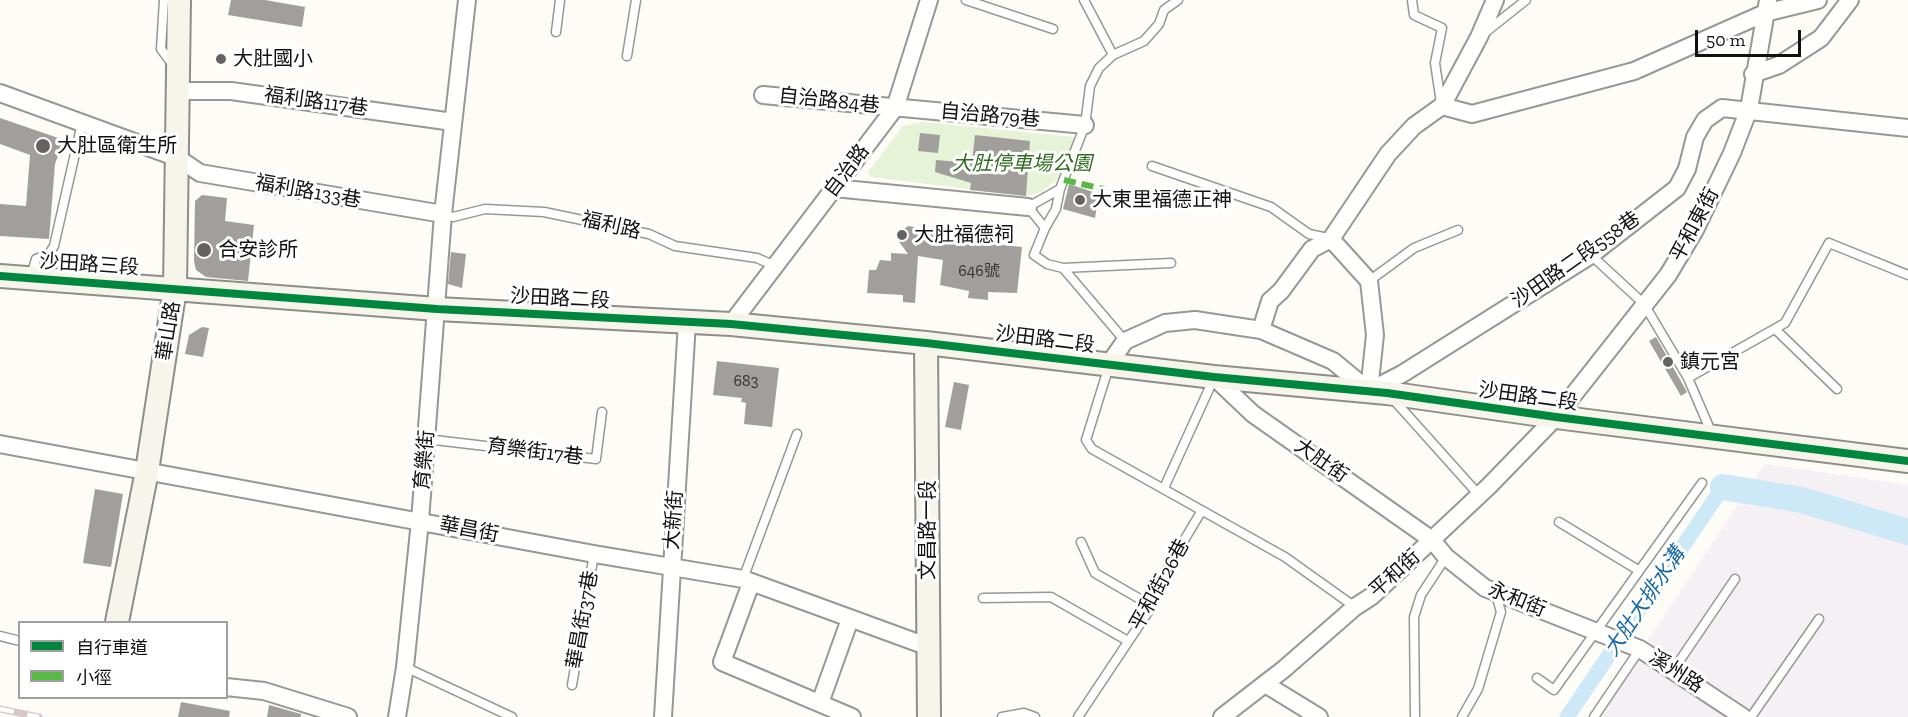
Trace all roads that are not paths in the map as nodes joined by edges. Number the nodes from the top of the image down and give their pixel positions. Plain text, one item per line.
1 (164, 0) edge
2 (179, 0) edge
3 (186, 0) edge
4 (467, 0) edge
5 (560, 0) edge
6 (636, 0) edge
7 (929, 0) edge
8 (966, 0) edge
9 (1084, 0) edge
10 (1159, 0) edge
11 (1178, 0) edge
12 (1412, 0) edge
13 (1495, 0) edge
14 (1526, 0) edge
15 (1818, 0) edge
16 (1850, 0) edge
17 (1766, 7) edge
18 (1164, 10) junction
19 (1053, 29) dead end
20 (556, 32) dead end
21 (1479, 37) junction
22 (1113, 55) junction
23 (627, 56) dead end
24 (1753, 74) junction
25 (178, 82) junction
26 (0, 93) edge
27 (763, 95) dead end
28 (1442, 106) junction
29 (895, 108) junction
30 (1749, 109) junction
31 (453, 122) junction
32 (82, 123) junction
33 (1085, 125) junction
34 (1908, 128) edge
35 (178, 158) junction
36 (1152, 166) dead end
37 (834, 188) junction
38 (1060, 189) junction
39 (1028, 207) junction
40 (443, 214) junction
41 (1045, 228) junction
42 (1458, 230) dead end
43 (1331, 239) junction
44 (1591, 255) junction
45 (1171, 263) dead end
46 (775, 266) junction
47 (1063, 268) junction
48 (1908, 275) edge
49 (0, 276) edge
50 (31, 278) junction
51 (1369, 281) junction
52 (175, 288) junction
53 (1644, 304) junction
54 (437, 309) junction
55 (687, 322) junction
56 (731, 324) junction
57 (1775, 329) junction
58 (1261, 330) junction
59 (1125, 341) junction
60 (927, 343) junction
61 (1109, 364) junction
62 (1214, 378) junction
63 (1688, 378) junction
64 (1837, 389) dead end
65 (1378, 392) junction
66 (602, 412) dead end
67 (1556, 417) junction
68 (797, 434) dead end
69 (1713, 437) junction
70 (426, 439) junction
71 (0, 444) edge
72 (1908, 461) edge
73 (147, 471) junction
74 (1702, 483) dead end
75 (1164, 488) junction
76 (1479, 495) junction
77 (1201, 512) junction
78 (420, 521) junction
79 (1558, 522) dead end
80 (1432, 540) junction
81 (1082, 542) dead end
82 (594, 554) junction
83 (1446, 557) junction
84 (671, 568) junction
85 (1638, 570) junction
86 (1735, 579) dead end
87 (747, 581) junction
88 (1495, 591) junction
89 (983, 598) dead end
90 (1152, 606) junction
91 (1355, 607) junction
92 (1819, 619) dead end
93 (850, 620) junction
94 (117, 621) edge
95 (1595, 631) junction
96 (0, 636) edge
97 (18, 640) edge
98 (1128, 641) junction
99 (929, 647) junction
100 (1640, 649) junction
101 (405, 667) junction
102 (1674, 669) junction
103 (1537, 678) dead end
104 (1265, 684) junction
105 (572, 685) dead end
106 (228, 687) edge
107 (820, 703) junction
108 (348, 717) edge
109 (397, 717) edge
110 (512, 717) edge
111 (663, 717) edge
112 (852, 717) edge
113 (929, 717) edge
114 (1002, 717) edge
115 (1035, 717) edge
116 (1078, 717) edge
117 (1222, 717) edge
118 (1319, 717) edge
119 (1415, 717) edge
120 (1462, 717) edge
121 (1594, 717) edge
122 (1743, 717) edge
123 (1751, 717) edge

1 - 25 lane
2 - 25 street, 華山路
3 - 25 lane
4 - 31 street
5 - 20 lane
6 - 23 lane
7 - 29 street, 自治路
8 - 19 lane
9 - 22 lane
10 - 18 lane
11 - 18 lane
12 - 28 lane
13 - 21 street
14 - 21 lane
15 - 17 street
16 - 24 street
17 - 24 street, 平和東街
17 - 28 street
18 - 22 lane
21 - 28 street
22 - 33 lane
24 - 30 street, 平和東街
25 - 31 street, 福利路117巷
25 - 35 street, 華山路
26 - 32 street, 福利路133巷
27 - 29 street, 自治路84巷
28 - 43 street
29 - 33 street, 自治路79巷
29 - 37 street, 自治路
30 - 34 street, 沙田路二段558巷
30 - 44 street, 沙田路二段558巷
30 - 53 street, 平和東街
31 - 40 street
32 - 35 street, 福利路133巷
32 - 50 lane
33 - 38 lane
35 - 40 street, 福利路133巷
35 - 52 street, 華山路
36 - 43 lane
37 - 39 street
37 - 46 street, 自治路
38 - 39 lane
38 - 41 lane
39 - 41 lane
40 - 46 lane, 福利路
40 - 54 street
41 - 47 lane
42 - 51 lane
43 - 51 street
43 - 58 street
44 - 53 lane
44 - 65 street, 沙田路二段558巷
45 - 47 lane
46 - 56 street, 自治路
47 - 59 lane
48 - 57 lane
49 - 50 street, 沙田路三段
50 - 52 street, 沙田路三段
51 - 65 street
52 - 54 street, 沙田路二段
52 - 73 street, 華山路
53 - 63 lane
53 - 67 street, 平和東街
54 - 55 street, 沙田路二段
54 - 70 street, 育樂街
55 - 56 street, 沙田路二段
55 - 84 street, 大新街
56 - 60 street, 沙田路二段
57 - 63 lane
57 - 64 lane
58 - 59 street
58 - 65 street
59 - 61 street
60 - 61 street, 沙田路二段
60 - 99 street, 文昌路一段
61 - 62 street, 沙田路二段
61 - 75 lane
62 - 65 street, 沙田路二段
62 - 75 lane
62 - 80 street, 大肚街
63 - 69 lane
65 - 67 street, 沙田路二段
65 - 76 lane
66 - 70 lane, 育樂街17巷
67 - 69 street, 沙田路二段
67 - 76 street, 平和街
68 - 87 lane
69 - 72 street, 沙田路二段
70 - 78 street, 育樂街
71 - 73 street, 華昌街
73 - 78 street, 華昌街
73 - 94 street, 華山路
74 - 85 lane
75 - 77 lane
76 - 80 street, 平和街
77 - 90 lane, 平和街26巷
77 - 91 lane
78 - 82 street, 華昌街
78 - 101 street, 育樂街
79 - 85 lane
80 - 83 street, 永和街
80 - 91 street, 平和街
81 - 90 lane
82 - 84 street, 華昌街
82 - 105 lane, 華昌街37巷
83 - 88 street, 永和街
83 - 119 lane
84 - 87 street, 華昌街
84 - 111 street, 大新街
85 - 95 lane
86 - 102 lane
87 - 93 street, 華昌街
87 - 107 street
88 - 95 street, 永和街
88 - 120 lane
89 - 98 lane
90 - 98 lane, 平和街26巷
91 - 104 street, 平和街
92 - 123 lane
93 - 99 street, 華昌街
93 - 107 street
95 - 100 street, 永和街
95 - 103 lane
96 - 97 lane
98 - 116 lane, 平和街26巷
99 - 113 street, 文昌路一段
100 - 102 street, 溪州路
100 - 121 lane
101 - 109 street, 育樂街
101 - 110 lane
102 - 122 street, 溪州路
104 - 117 street, 平和街
104 - 118 street
106 - 108 street
107 - 112 street
114 - 115 lane

